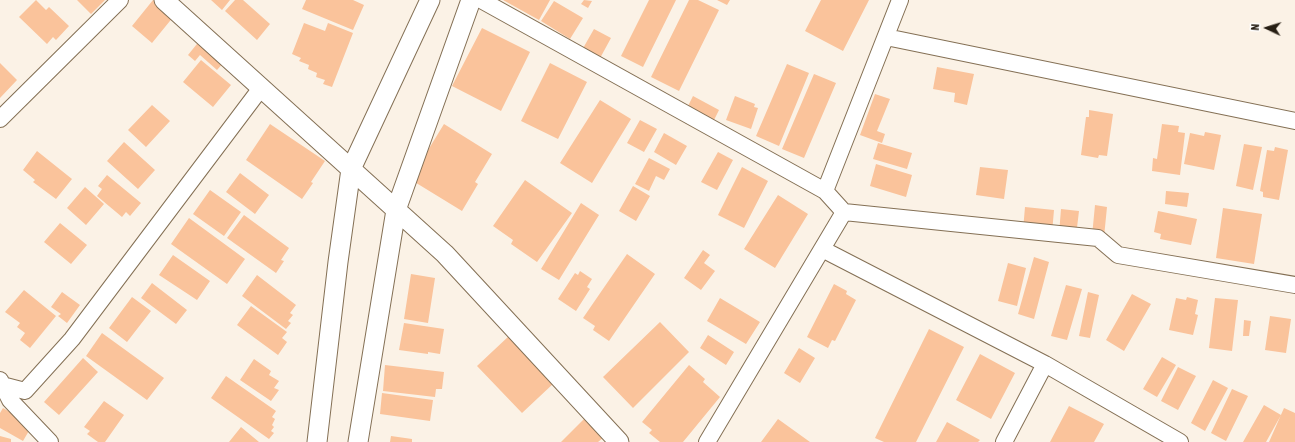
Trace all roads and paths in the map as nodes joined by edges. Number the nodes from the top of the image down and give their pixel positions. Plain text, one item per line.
1 (120, 0) edge
2 (430, 0) edge
3 (471, 0) edge
4 (481, 0) edge
5 (900, 0) edge
6 (167, 1) edge
7 (886, 37) junction
8 (261, 88) junction
9 (0, 119) edge
10 (1295, 121) edge
11 (351, 170) junction
12 (825, 191) junction
13 (396, 210) junction
14 (844, 212) junction
15 (822, 249) junction
16 (1295, 285) edge
17 (1045, 364) junction
18 (1, 385) edge
19 (50, 442) edge
20 (317, 442) edge
21 (358, 442) edge
22 (619, 442) edge
23 (707, 442) edge
24 (1004, 442) edge
25 (1180, 442) edge

1 - 9 street
2 - 11 street
3 - 13 street
4 - 12 street
5 - 7 street
6 - 8 street
7 - 10 street
7 - 12 street
8 - 11 street
8 - 18 street
11 - 13 street
11 - 20 street
12 - 14 street
13 - 21 street
13 - 22 street
14 - 15 street
14 - 16 street
15 - 17 street
15 - 23 street
17 - 24 street
17 - 25 street
18 - 19 street

